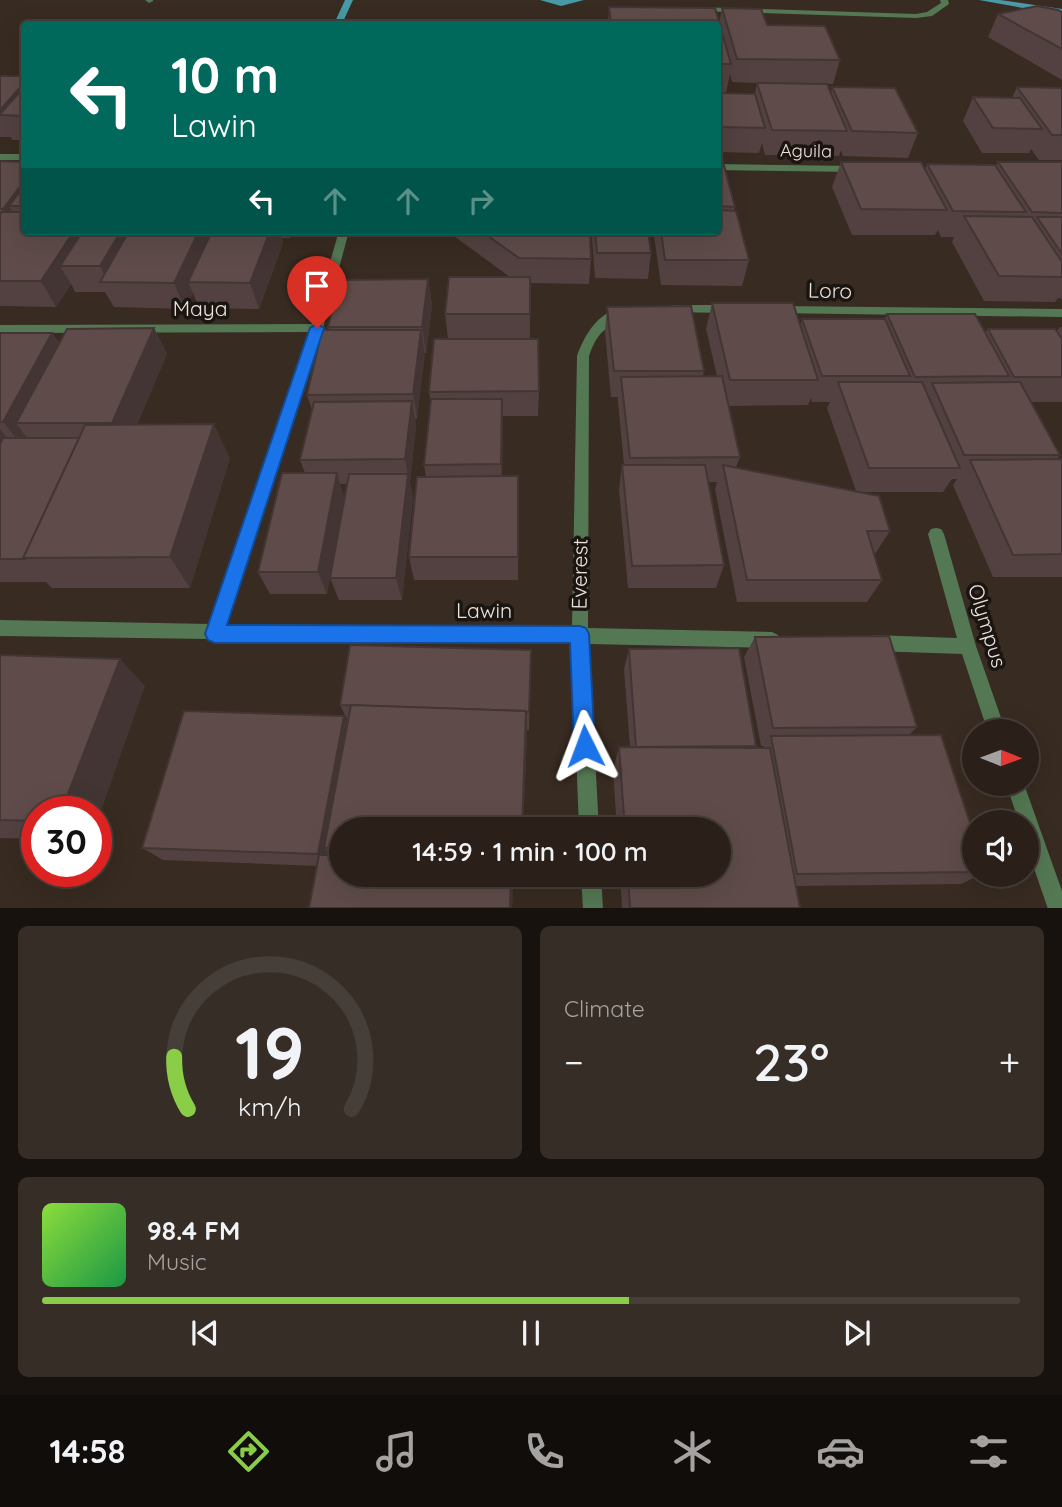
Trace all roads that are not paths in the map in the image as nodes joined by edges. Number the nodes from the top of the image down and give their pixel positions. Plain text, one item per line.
1 (944, 2) edge
2 (684, 8) edge
3 (0, 157) edge
4 (21, 157) edge
5 (721, 167) edge
6 (869, 169) edge
7 (343, 235) edge
8 (656, 308) edge
9 (736, 309) edge
10 (763, 310) edge
11 (630, 311) edge
12 (1062, 313) edge
13 (317, 328) junction
14 (0, 329) edge
15 (936, 534) dead end
16 (0, 628) edge
17 (215, 634) junction
18 (580, 634) junction
19 (788, 641) edge
20 (857, 643) edge
21 (968, 646) junction
22 (993, 719) edge
23 (1019, 796) edge
24 (588, 817) edge
25 (592, 887) edge
26 (593, 908) edge
27 (1058, 908) edge

1 - 2 street
3 - 4 street
5 - 6 street, Aguila
7 - 13 street
8 - 9 street
10 - 12 street, Loro
11 - 18 street, Everest
13 - 14 street, Maya
13 - 17 street
15 - 21 street, Olympus
16 - 17 street, Lawin
17 - 18 street, Lawin
18 - 19 street, Lawin
18 - 24 street, Everest
20 - 21 street
21 - 22 street, Olympus
23 - 27 street
25 - 26 street

